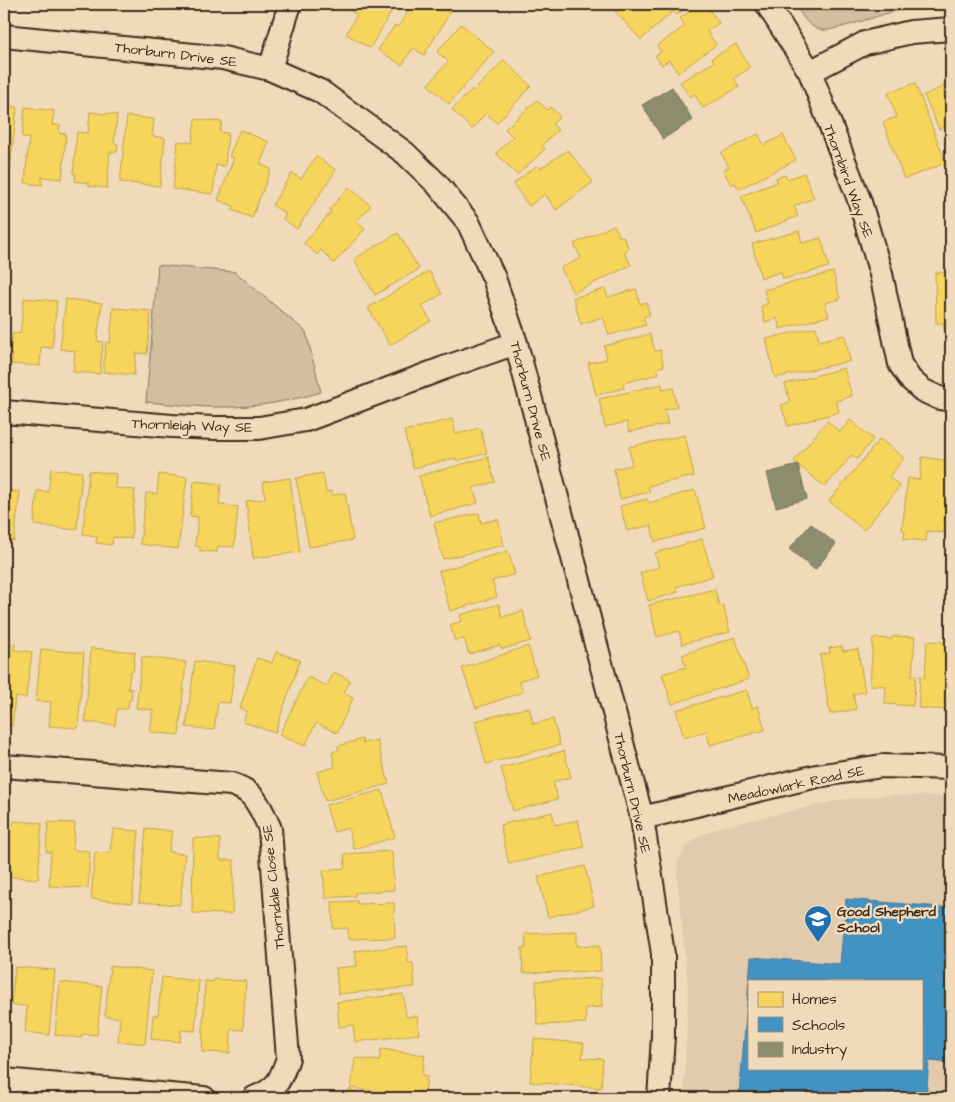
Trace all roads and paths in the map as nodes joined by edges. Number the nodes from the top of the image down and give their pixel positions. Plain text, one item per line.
1 (290, 4) edge
2 (767, 4) edge
3 (951, 30) edge
4 (4, 36) edge
5 (270, 69) junction
6 (810, 72) junction
7 (516, 343) junction
8 (951, 400) edge
9 (4, 412) edge
10 (4, 766) edge
11 (951, 768) edge
12 (642, 818) junction
13 (4, 1080) edge
14 (204, 1098) edge
15 (254, 1098) edge
16 (659, 1098) edge

1 - 5 street
2 - 6 street, Thornbird Way SE
3 - 6 street
4 - 5 street, Thorburn Drive SE
5 - 7 street, Thorburn Drive SE
6 - 8 street, Thornbird Way SE
7 - 9 street, Thornleigh Way SE
7 - 12 street, Thorburn Drive SE
10 - 15 street, Thorndale Close SE
11 - 12 street, Meadowlark Road SE
12 - 16 street, Thorburn Drive SE
13 - 14 street

